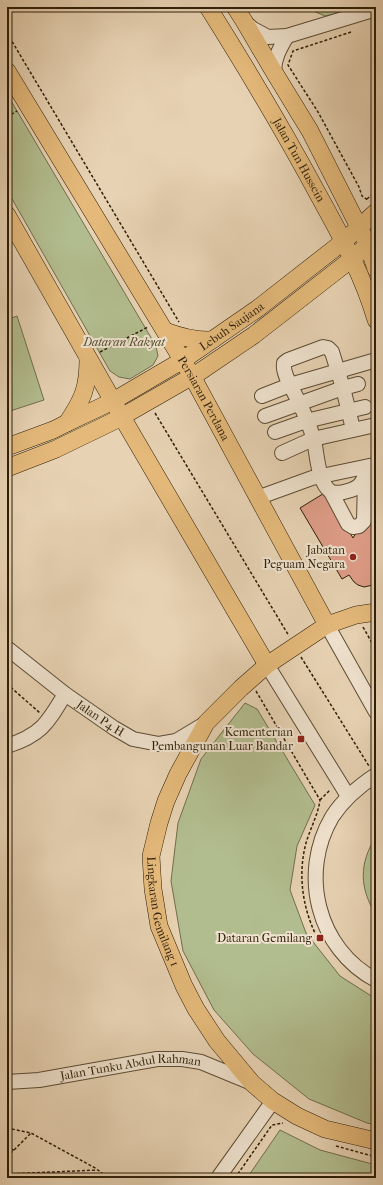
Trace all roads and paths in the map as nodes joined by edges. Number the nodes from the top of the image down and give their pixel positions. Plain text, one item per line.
1 (208, 7) edge
2 (235, 7) edge
3 (376, 8) edge
4 (244, 21) junction
5 (351, 32) dead end
6 (287, 36) junction
7 (7, 71) edge
8 (274, 72) junction
9 (19, 110) dead end
10 (7, 117) edge
11 (376, 191) edge
12 (371, 207) edge
13 (7, 215) edge
14 (358, 228) junction
15 (344, 241) junction
16 (372, 242) edge
17 (353, 258) junction
18 (376, 269) edge
19 (174, 313) dead end
20 (376, 320) edge
21 (162, 326) junction
22 (212, 340) junction
23 (222, 357) junction
24 (88, 358) junction
25 (183, 360) junction
26 (376, 360) edge
27 (338, 370) junction
28 (192, 376) junction
29 (358, 384) dead end
30 (290, 385) junction
31 (343, 388) junction
32 (262, 396) dead end
33 (204, 399) junction
34 (113, 401) junction
35 (148, 401) junction
36 (299, 403) junction
37 (365, 407) dead end
38 (348, 410) junction
39 (266, 416) dead end
40 (122, 417) junction
41 (306, 420) junction
42 (67, 423) junction
43 (371, 426) dead end
44 (353, 429) junction
45 (96, 430) junction
46 (275, 432) dead end
47 (134, 438) junction
48 (313, 438) junction
49 (7, 447) edge
50 (282, 453) dead end
51 (7, 468) edge
52 (369, 470) edge
53 (321, 476) junction
54 (331, 492) junction
55 (257, 498) junction
56 (376, 612) edge
57 (356, 615) junction
58 (327, 625) junction
59 (295, 647) junction
60 (7, 648) edge
61 (376, 650) edge
62 (267, 664) junction
63 (250, 680) junction
64 (7, 684) edge
65 (65, 694) junction
66 (376, 712) edge
67 (49, 720) junction
68 (206, 723) junction
69 (7, 746) edge
70 (376, 775) edge
71 (333, 787) dead end
72 (348, 796) junction
73 (320, 800) junction
74 (316, 934) dead end
75 (376, 980) edge
76 (7, 1082) edge
77 (252, 1083) junction
78 (273, 1100) junction
79 (285, 1122) dead end
80 (7, 1128) edge
81 (31, 1133) junction
82 (376, 1141) edge
83 (332, 1144) dead end
84 (7, 1148) edge
85 (14, 1150) junction
86 (7, 1157) edge
87 (376, 1157) edge
88 (98, 1170) junction
89 (7, 1174) edge
90 (108, 1178) edge
91 (218, 1178) edge
92 (235, 1178) edge

1 - 15 main road, Jalan Tun Hussein
2 - 4 main road, Jalan Tun Hussein
3 - 6 street
4 - 6 street
4 - 8 main road, Jalan Tun Hussein
5 - 12 path
6 - 8 street
7 - 21 main road, Persiaran Perdana
8 - 14 main road, Jalan Tun Hussein
9 - 10 path
11 - 12 path
12 - 14 main road, Lebuh Saujana
13 - 24 main road
14 - 15 main road, Lebuh Saujana
14 - 16 main road, Jalan Tun Hussein
15 - 17 main road, Jalan Tun Hussein
15 - 22 main road, Lebuh Saujana
16 - 17 main road, Lebuh Saujana
16 - 18 main road, Jalan Tun Hussein
17 - 20 main road, Jalan Tun Hussein
17 - 23 main road, Lebuh Saujana
19 - 21 path
21 - 22 main road
21 - 24 path
21 - 25 main road, Persiaran Perdana
22 - 25 main road, Lebuh Saujana
23 - 28 main road, Lebuh Saujana
23 - 33 main road
24 - 34 main road
24 - 42 main road
25 - 28 main road, Persiaran Perdana
25 - 34 main road, Lebuh Saujana
26 - 27 street
27 - 30 street
27 - 30 street
27 - 31 street
28 - 33 main road, Persiaran Perdana
28 - 35 main road, Lebuh Saujana
29 - 31 street
30 - 32 street
30 - 36 street
31 - 36 street
31 - 38 street
33 - 55 main road, Persiaran Perdana
34 - 40 main road
34 - 42 main road, Lebuh Saujana
35 - 40 main road, Lebuh Saujana
35 - 59 path
36 - 39 street
36 - 41 street
37 - 38 street
38 - 41 street
38 - 44 street
40 - 45 main road, Lebuh Saujana
40 - 47 main road
41 - 46 street
41 - 48 street
42 - 49 main road, Lebuh Saujana
43 - 44 street
44 - 48 street
45 - 47 main road
45 - 51 main road, Lebuh Saujana
47 - 62 main road
48 - 50 street
48 - 53 street
52 - 53 street
52 - 54 street
52 - 54 street
53 - 54 street
53 - 55 street
55 - 58 main road, Persiaran Perdana
56 - 57 main road, Lingkaran Gemilang 1
57 - 58 main road, Lingkaran Gemilang 1
57 - 61 path
58 - 59 main road, Lingkaran Gemilang 1
58 - 66 street, Persiaran Perdana
59 - 62 main road, Lingkaran Gemilang 1
59 - 70 path
60 - 65 street, Jalan P4 H
62 - 63 main road, Lingkaran Gemilang 1
62 - 72 street
63 - 68 main road, Lingkaran Gemilang 1
63 - 73 path
64 - 67 path
65 - 67 street
65 - 68 street, Jalan P4 H
67 - 69 street
68 - 77 main road, Lingkaran Gemilang 1
70 - 72 street
71 - 73 path
72 - 75 street
73 - 74 path
76 - 77 street, Jalan Tunku Abdul Rahman
77 - 78 main road, Lingkaran Gemilang 1
78 - 82 main road, Lingkaran Gemilang 1
78 - 91 street
79 - 92 path
80 - 81 path
81 - 85 path
81 - 88 path
83 - 87 path
84 - 85 path
85 - 86 path
88 - 89 path
88 - 90 path

